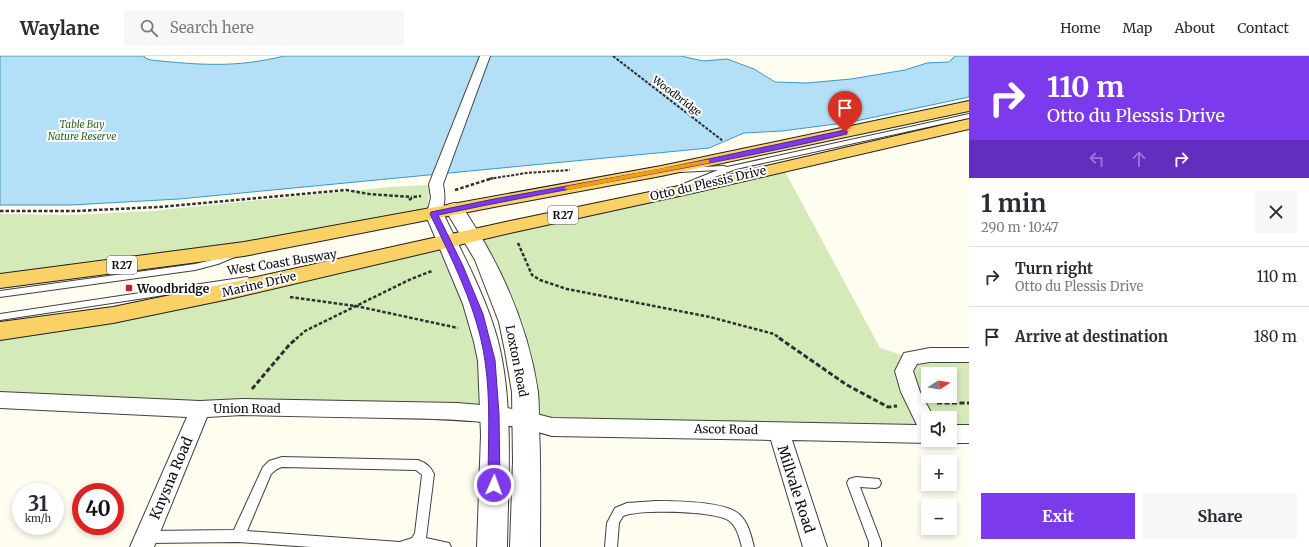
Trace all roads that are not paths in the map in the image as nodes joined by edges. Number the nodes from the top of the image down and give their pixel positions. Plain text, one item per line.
1 (485, 56) edge
2 (969, 106) edge
3 (969, 116) edge
4 (969, 124) edge
5 (734, 167) junction
6 (661, 171) junction
7 (657, 195) junction
8 (436, 199) junction
9 (454, 209) junction
10 (470, 236) junction
11 (446, 242) junction
12 (244, 249) junction
13 (355, 263) junction
14 (0, 281) edge
15 (0, 294) edge
16 (0, 317) edge
17 (0, 331) edge
18 (969, 355) edge
19 (0, 400) edge
20 (200, 409) junction
21 (494, 414) junction
22 (921, 414) edge
23 (525, 419) junction
24 (778, 430) junction
25 (921, 434) edge
26 (957, 434) edge
27 (969, 434) edge
28 (875, 483) dead end
29 (238, 536) junction
30 (144, 542) edge
31 (416, 542) junction
32 (397, 547) edge
33 (403, 547) edge
34 (445, 547) edge
35 (492, 547) edge
36 (525, 547) edge
37 (611, 547) edge
38 (748, 547) edge
39 (815, 547) edge
40 (875, 547) edge

1 - 8 street
2 - 6 main road, Otto du Plessis Drive / R27
3 - 5 lane
4 - 7 main road, Otto du Plessis Drive / R27
5 - 6 lane
5 - 7 lane
6 - 9 main road, Otto du Plessis Drive / R27
7 - 10 main road, Otto du Plessis Drive / R27
8 - 9 main road, Otto du Plessis Drive / R27
8 - 11 street
8 - 12 main road, R27
9 - 10 street, Loxton Road
10 - 11 main road, Otto du Plessis Drive / R27
10 - 23 street, Loxton Road
11 - 13 main road, Marine Drive / R27
11 - 21 street
12 - 14 main road, R27
12 - 15 lane, West Coast Busway
13 - 16 lane, West Coast Busway
13 - 17 main road, Marine Drive / R27
18 - 22 street
19 - 20 street, Union Road
20 - 21 street, Union Road
20 - 30 street, Knysna Road
21 - 23 street, Union Road
21 - 35 street
23 - 24 street, Ascot Road
23 - 36 street, Loxton Road
24 - 25 street, Ascot Road
24 - 39 street, Millvale Road
26 - 27 street
28 - 40 lane
29 - 30 lane
29 - 31 lane
29 - 32 lane
31 - 33 lane
31 - 34 lane
37 - 38 lane

